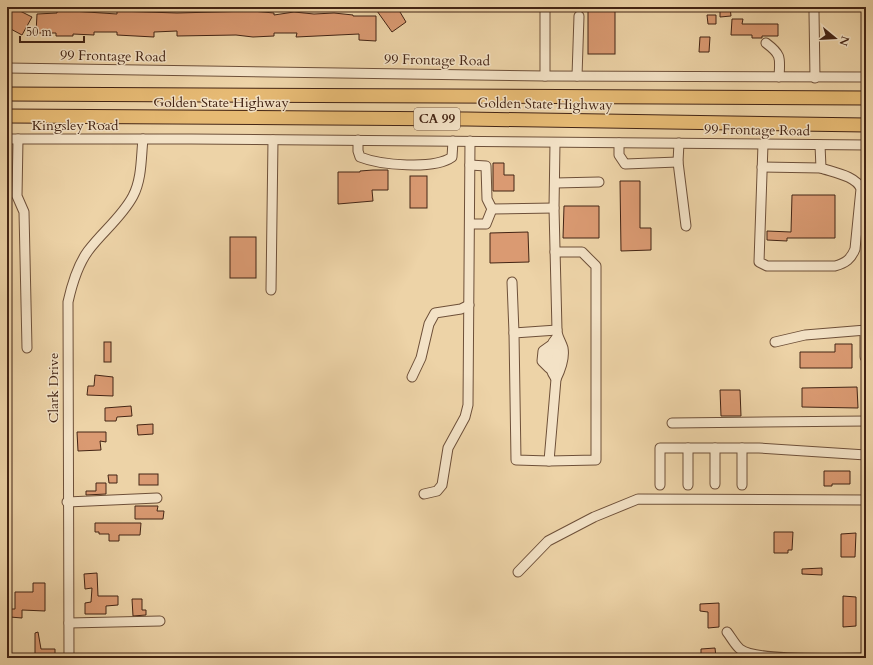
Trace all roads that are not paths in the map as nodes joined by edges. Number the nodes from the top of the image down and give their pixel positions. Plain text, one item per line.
1 (546, 7) edge
2 (814, 12) dead end
3 (579, 16) dead end
4 (766, 42) dead end
5 (7, 68) edge
6 (545, 76) junction
7 (577, 76) junction
8 (780, 77) junction
9 (866, 77) edge
10 (815, 78) junction
11 (7, 94) edge
12 (866, 98) edge
13 (7, 116) edge
14 (866, 125) edge
15 (7, 139) edge
16 (18, 139) junction
17 (143, 139) junction
18 (273, 140) junction
19 (358, 140) junction
20 (453, 141) junction
21 (470, 141) junction
22 (555, 143) junction
23 (619, 143) junction
24 (679, 143) junction
25 (763, 144) junction
26 (820, 145) junction
27 (866, 145) edge
28 (678, 162) junction
29 (470, 165) junction
30 (762, 167) junction
31 (821, 168) junction
32 (599, 182) dead end
33 (555, 183) junction
34 (554, 208) junction
35 (492, 209) junction
36 (470, 224) junction
37 (686, 226) dead end
38 (555, 252) junction
39 (512, 282) dead end
40 (271, 290) dead end
41 (469, 305) junction
42 (865, 330) edge
43 (514, 333) junction
44 (557, 333) junction
45 (775, 342) dead end
46 (27, 348) dead end
47 (865, 357) dead end
48 (412, 377) dead end
49 (556, 379) junction
50 (866, 421) edge
51 (672, 423) dead end
52 (688, 448) junction
53 (715, 448) junction
54 (742, 448) junction
55 (866, 455) edge
56 (549, 461) junction
57 (660, 484) dead end
58 (715, 484) dead end
59 (688, 485) dead end
60 (742, 485) dead end
61 (424, 494) dead end
62 (157, 498) dead end
63 (866, 500) edge
64 (67, 502) junction
65 (518, 572) dead end
66 (160, 621) dead end
67 (69, 623) junction
68 (727, 632) dead end
69 (68, 658) edge
70 (866, 658) edge

1 - 6 street
2 - 10 street
3 - 7 street
4 - 8 street
5 - 6 street, 99 Frontage Road
6 - 7 street, 99 Frontage Road
7 - 8 street, 99 Frontage Road
8 - 10 street, 99 Frontage Road
9 - 10 street, 99 Frontage Road
11 - 12 highway, Golden State Highway / CA 99
13 - 14 highway, Golden State Highway / CA 99
15 - 16 street, Kingsley Road
16 - 17 street, Kingsley Road
16 - 46 street
17 - 18 street, 99 Frontage Road
17 - 64 street, Clark Drive
18 - 19 street, 99 Frontage Road
18 - 40 street
19 - 20 street, 99 Frontage Road
19 - 20 street
20 - 21 street, 99 Frontage Road
21 - 22 street, 99 Frontage Road
21 - 29 street
22 - 23 street, 99 Frontage Road
22 - 33 street
23 - 24 street, 99 Frontage Road
23 - 28 street
24 - 25 street, 99 Frontage Road
24 - 28 street
25 - 26 street, 99 Frontage Road
25 - 30 street
26 - 27 street, 99 Frontage Road
26 - 31 street
28 - 37 street
29 - 35 street
29 - 36 street
30 - 31 street
30 - 31 street
32 - 33 street
33 - 34 street
34 - 35 street
34 - 38 street
35 - 36 street
36 - 41 street
38 - 44 street
38 - 56 street
39 - 43 street
41 - 48 street
41 - 61 street
42 - 45 street
42 - 47 street
43 - 44 street
43 - 56 street
44 - 49 street
44 - 49 street
49 - 56 street
50 - 51 street
52 - 53 street
52 - 57 street
52 - 59 street
53 - 54 street
53 - 58 street
54 - 55 street
54 - 60 street
62 - 64 street
63 - 65 street
64 - 67 street, Clark Drive
66 - 67 street
67 - 69 street, Clark Drive
68 - 70 street

